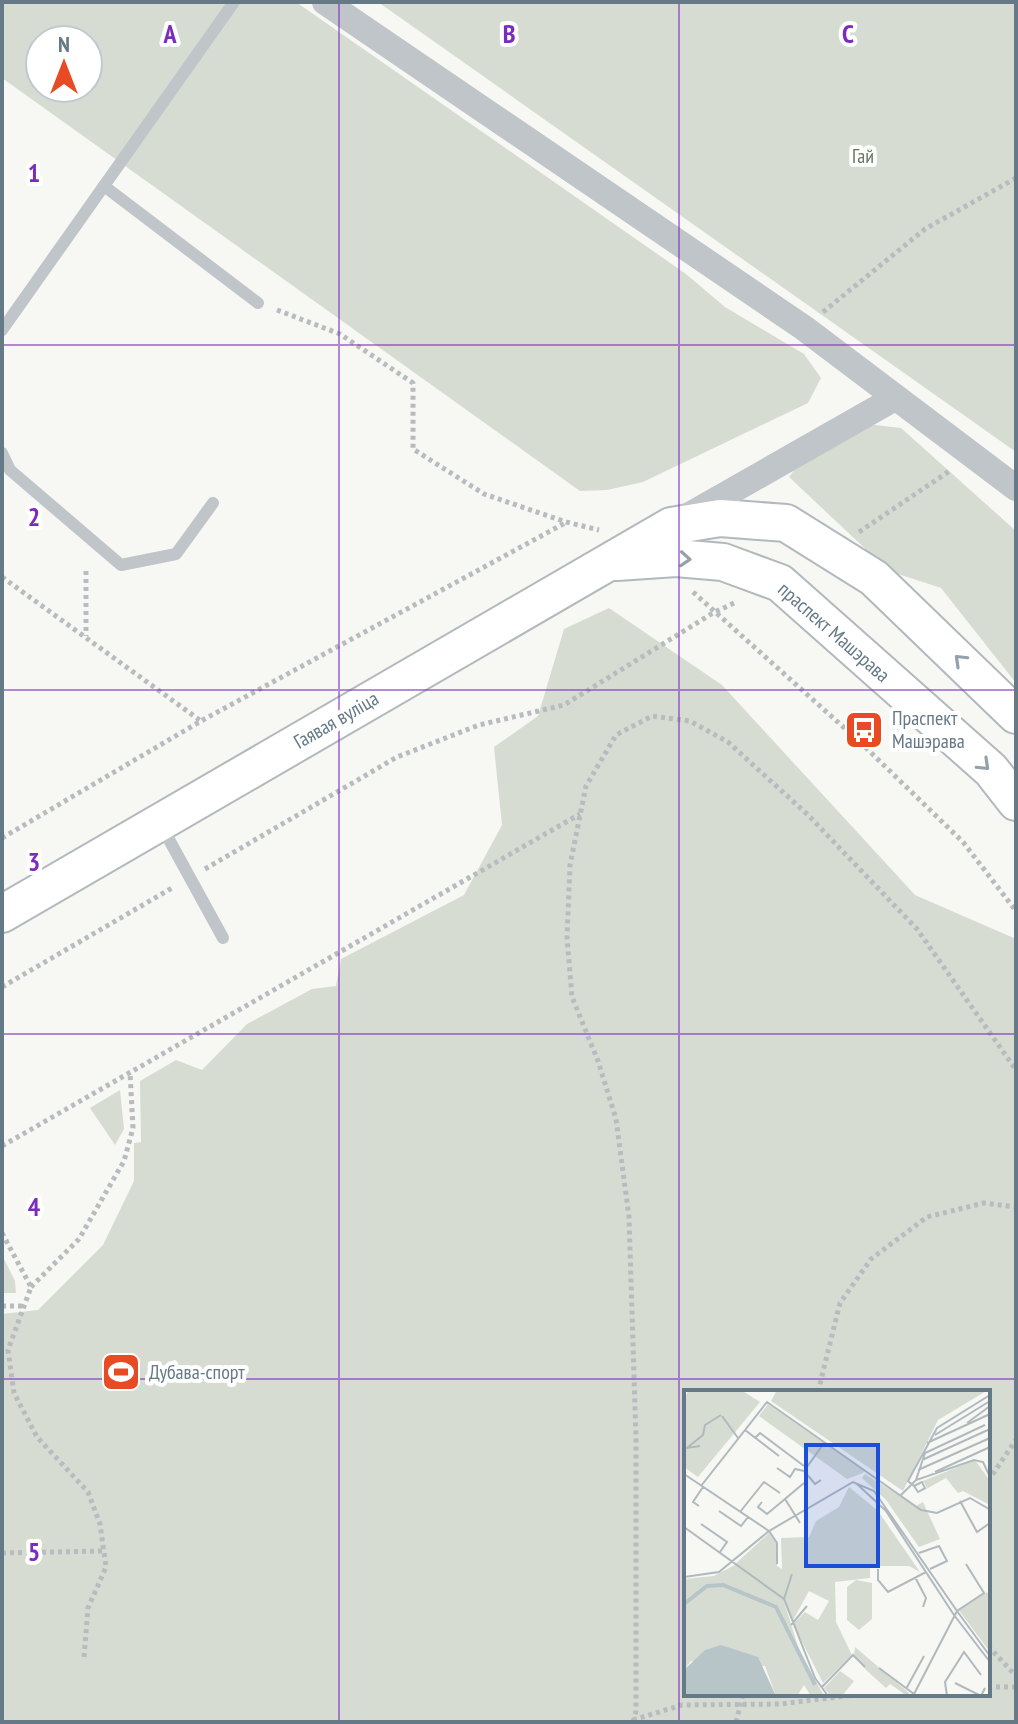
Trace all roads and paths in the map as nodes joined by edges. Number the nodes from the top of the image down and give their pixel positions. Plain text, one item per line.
1 (234, 2) edge
2 (325, 2) edge
3 (1016, 178) edge
4 (104, 186) junction
5 (258, 303) dead end
6 (804, 328) junction
7 (2, 330) edge
8 (895, 398) junction
9 (2, 453) edge
10 (1016, 488) edge
11 (213, 503) dead end
12 (566, 522) dead end
13 (671, 526) junction
14 (607, 562) junction
15 (86, 571) dead end
16 (2, 577) edge
17 (713, 613) dead end
18 (86, 637) junction
19 (1016, 715) edge
20 (201, 721) junction
21 (1016, 802) edge
22 (581, 814) junction
23 (160, 822) junction
24 (2, 838) edge
25 (189, 878) junction
26 (2, 914) edge
27 (223, 938) dead end
28 (2, 987) edge
29 (1016, 1070) edge
30 (130, 1072) junction
31 (2, 1146) edge
32 (1016, 1207) edge
33 (2, 1233) edge
34 (31, 1287) junction
35 (2, 1306) edge
36 (23, 1306) junction
37 (818, 1390) edge
38 (1016, 1440) edge
39 (990, 1478) edge
40 (104, 1551) junction
41 (2, 1553) edge
42 (990, 1648) edge
43 (84, 1657) dead end
44 (1016, 1676) edge
45 (990, 1687) edge
46 (1016, 1687) edge
47 (743, 1696) edge
48 (846, 1696) edge
49 (741, 1703) junction
50 (633, 1721) edge
51 (736, 1722) edge

1 - 4 lane
2 - 6 street
3 - 6 path
4 - 5 lane
4 - 7 lane
6 - 8 street
8 - 10 street
8 - 13 street
9 - 11 lane
12 - 20 path
13 - 14 main road, Гаявая вуліца
19 -> 13 main road
14 -> 21 main road, праспект Машэрава
14 - 23 main road, Гаявая вуліца
15 - 18 path
16 - 18 path
17 - 25 path
18 - 20 path
20 - 24 path
22 - 29 path
22 - 30 path
22 - 50 path
23 - 25 lane
23 - 26 main road, Гаявая вуліца
25 - 27 lane
25 - 28 path
30 - 31 path
30 - 34 path
32 - 37 path
33 - 34 path
34 - 36 path
35 - 36 path
36 - 40 path
38 - 39 path
40 - 41 path
40 - 43 path
42 - 44 path
45 - 46 path
47 - 49 path
48 - 49 path
49 - 50 path
49 - 51 path

